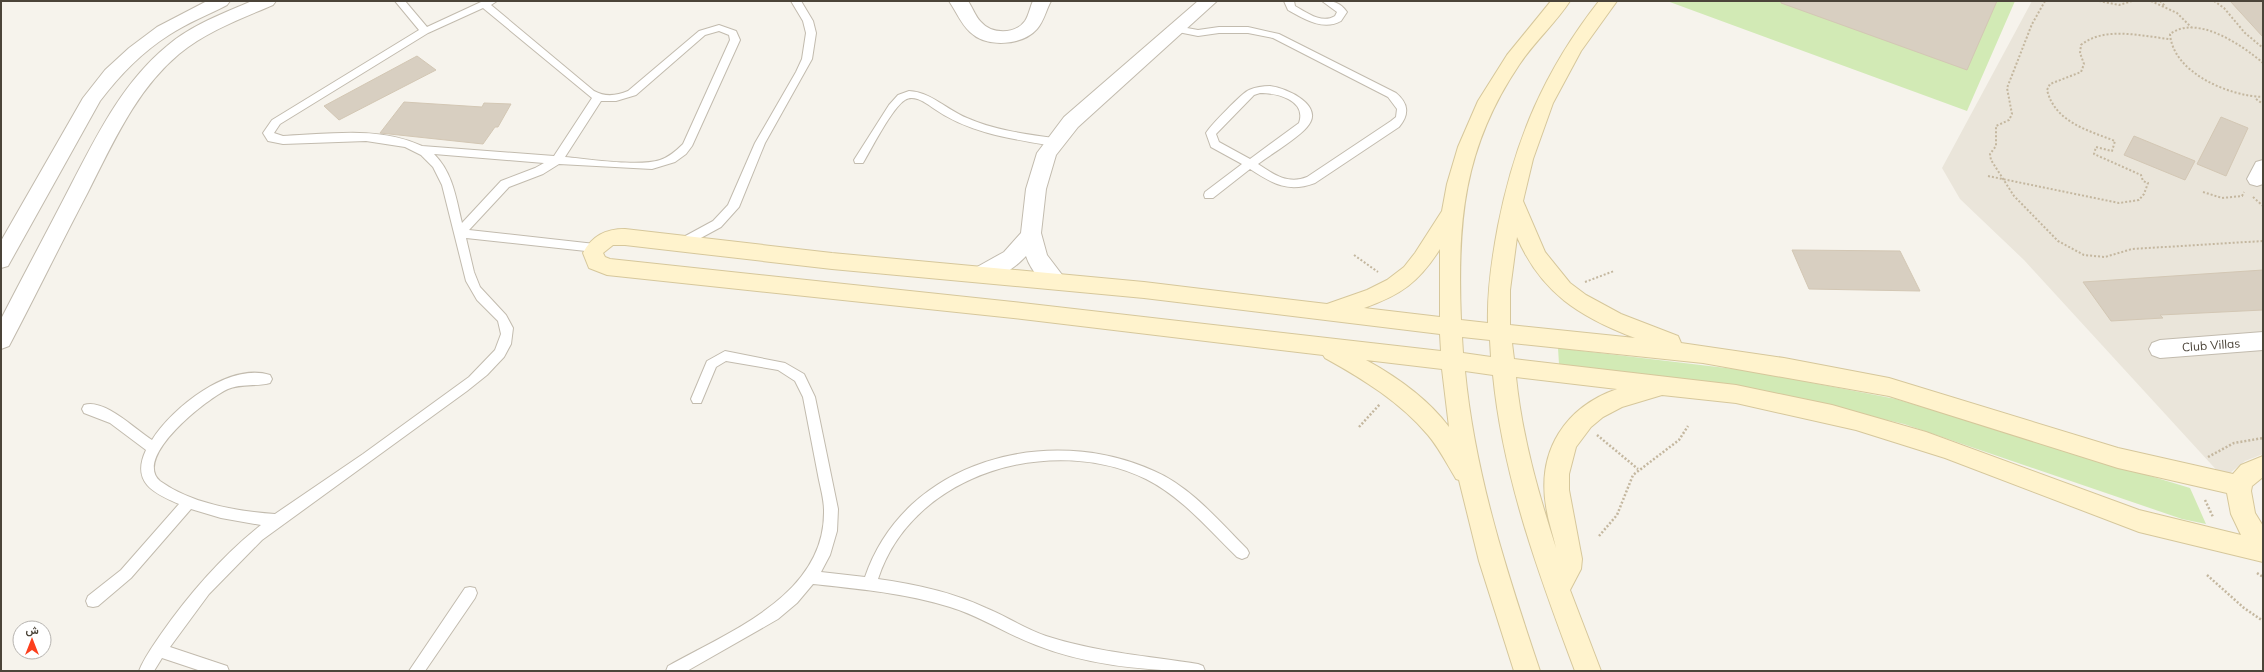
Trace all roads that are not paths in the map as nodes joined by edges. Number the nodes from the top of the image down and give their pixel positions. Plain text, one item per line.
1 (221, 1) edge
2 (251, 1) edge
3 (267, 1) edge
4 (400, 1) edge
5 (796, 1) edge
6 (958, 1) edge
7 (1042, 1) edge
8 (1208, 1) edge
9 (1289, 1) edge
10 (1327, 1) edge
11 (1561, 1) edge
12 (1608, 1) edge
13 (488, 3) edge
14 (1176, 28) junction
15 (425, 31) junction
16 (598, 97) junction
17 (1054, 142) junction
18 (423, 150) junction
19 (557, 160) junction
20 (859, 160) dead end
21 (1250, 164) junction
22 (1208, 195) dead end
23 (1513, 198) junction
24 (1453, 210) junction
25 (459, 233) junction
26 (1031, 233) junction
27 (682, 243) junction
28 (595, 248) junction
29 (1, 260) edge
30 (984, 274) junction
31 (1055, 280) junction
32 (1327, 312) junction
33 (1, 313) edge
34 (1450, 327) junction
35 (1500, 333) junction
36 (1, 340) edge
37 (2263, 341) edge
38 (1324, 347) junction
39 (2160, 349) dead end
40 (1703, 354) junction
41 (1452, 362) junction
42 (1503, 369) junction
43 (266, 379) dead end
44 (1670, 386) junction
45 (697, 399) dead end
46 (88, 409) dead end
47 (153, 448) junction
48 (2263, 466) edge
49 (1472, 483) junction
50 (2240, 486) junction
51 (188, 503) junction
52 (277, 520) junction
53 (2263, 545) edge
54 (2263, 551) edge
55 (1242, 553) dead end
56 (810, 578) junction
57 (870, 583) junction
58 (1556, 589) junction
59 (470, 593) dead end
60 (93, 601) dead end
61 (159, 650) junction
62 (146, 671) edge
63 (222, 671) edge
64 (416, 671) edge
65 (672, 671) edge
66 (1198, 671) edge
67 (1527, 671) edge
68 (1588, 671) edge

1 - 29 street
2 - 33 street
3 - 36 street
4 - 15 lane
5 - 27 lane
6 - 7 street
8 - 14 street
9 - 10 lane
11 - 24 street
12 - 23 street
13 - 15 lane
13 - 16 lane
14 - 17 street
14 - 21 lane
15 - 18 lane
16 - 19 lane
16 - 19 lane
17 - 20 lane
17 - 26 street
18 - 19 lane
18 - 25 lane
19 - 25 lane
21 - 21 lane
21 - 22 lane
23 - 35 street
23 - 40 street
24 - 32 street
24 - 34 street
25 - 28 lane
25 - 52 lane
26 - 30 street
26 - 31 street
27 - 28 street
27 - 30 street
28 - 38 street
30 - 31 street
31 - 32 street
32 - 34 street
34 - 35 street
34 - 41 street
35 - 40 street
35 - 42 street
37 - 39 street, Club Villas
38 - 41 street
38 - 49 street
40 - 50 street
41 - 42 street
41 - 49 street
42 - 44 street
42 - 58 street
43 - 47 lane
44 - 54 street
44 - 58 street
45 - 56 lane
46 - 47 lane
47 - 51 lane
48 - 50 street
49 - 67 street
50 - 53 street
51 - 52 lane
51 - 60 lane
52 - 61 lane
55 - 57 lane
56 - 57 lane
56 - 65 lane
57 - 66 lane
58 - 68 street
59 - 64 lane
61 - 62 lane
61 - 63 lane

